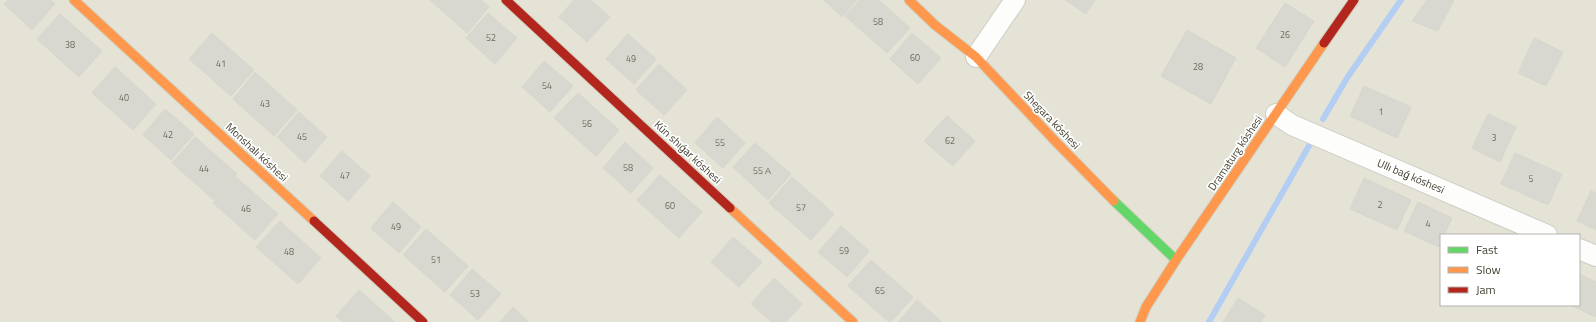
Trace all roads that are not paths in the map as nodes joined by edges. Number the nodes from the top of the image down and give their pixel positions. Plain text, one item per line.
1 (74, 0) edge
2 (506, 0) edge
3 (910, 0) edge
4 (1015, 0) edge
5 (1354, 0) edge
6 (976, 58) junction
7 (1276, 114) junction
8 (1545, 234) edge
9 (1580, 249) edge
10 (1596, 256) edge
11 (1176, 260) junction
12 (423, 322) edge
13 (853, 322) edge
14 (1140, 322) edge

1 - 12 street, Monshalı kóshesi
2 - 13 street, Kún shıǵar kóshesi
3 - 6 street, Shegara kóshesi
4 - 6 street
5 - 7 street, Dramaturg kóshesi
6 - 11 street, Shegara kóshesi
7 - 8 street, Ullı baǵ kóshesi
7 - 11 street, Dramaturg kóshesi
9 - 10 street
11 - 14 street, Dramaturg kóshesi

